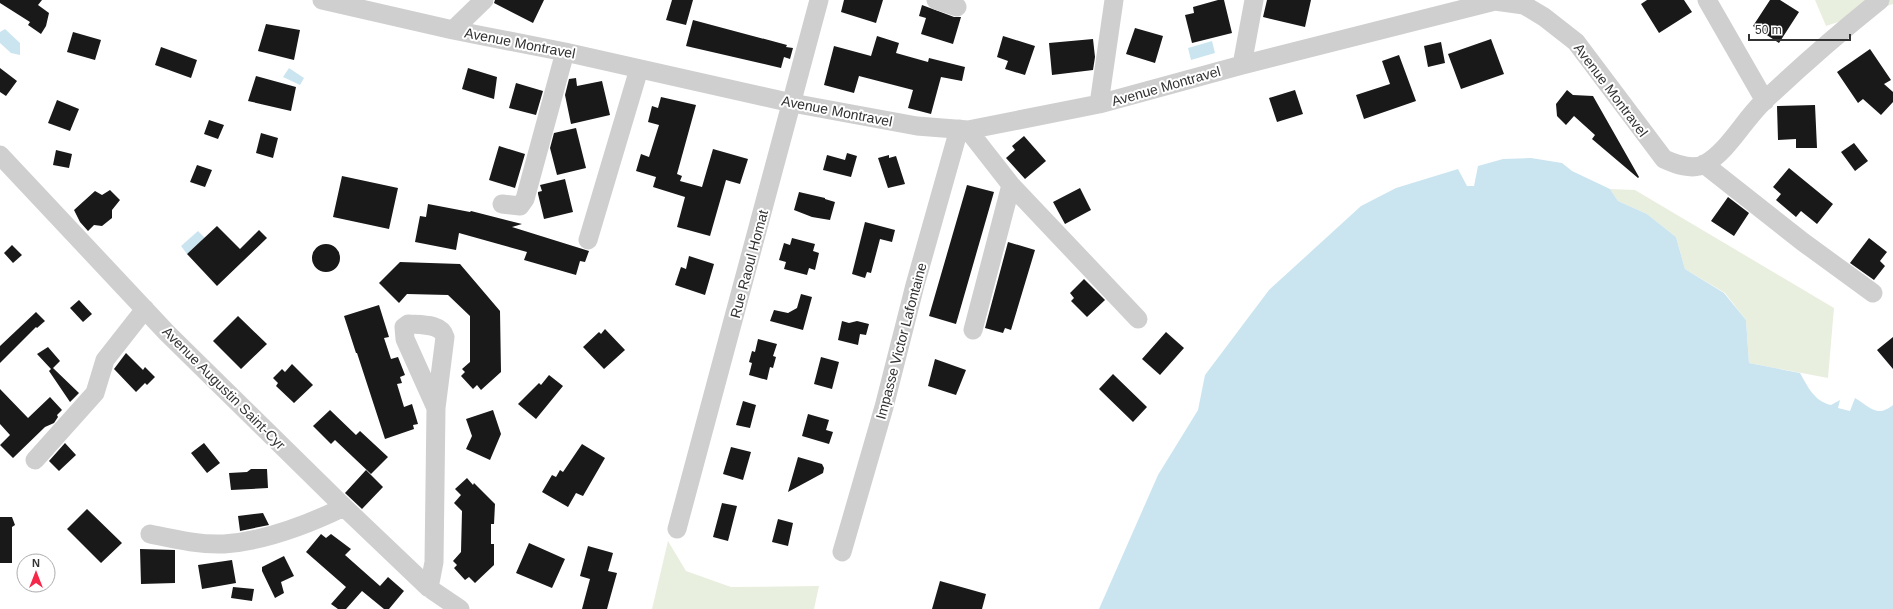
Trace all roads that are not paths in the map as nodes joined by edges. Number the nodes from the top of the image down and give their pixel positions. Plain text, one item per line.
1 (322, 0) edge
2 (484, 0) edge
3 (819, 0) edge
4 (936, 0) edge
5 (1114, 0) edge
6 (1254, 0) edge
7 (1495, 0) edge
8 (1708, 0) edge
9 (1880, 0) edge
10 (958, 7) dead end
11 (453, 30) junction
12 (565, 52) junction
13 (1242, 64) junction
14 (639, 69) junction
15 (1765, 101) junction
16 (792, 103) junction
17 (1099, 104) junction
18 (963, 129) junction
19 (0, 154) edge
20 (1704, 164) junction
21 (1012, 185) junction
22 (502, 204) dead end
23 (588, 240) dead end
24 (1873, 293) dead end
25 (145, 309) junction
26 (1138, 318) dead end
27 (973, 330) dead end
28 (436, 408) dead end
29 (35, 460) dead end
30 (344, 507) junction
31 (677, 529) dead end
32 (150, 534) dead end
33 (842, 552) dead end
34 (429, 588) junction
35 (460, 609) edge

1 - 11 street, Avenue Montravel
2 - 11 street
3 - 16 street, Rue Raoul Homat
4 - 10 street
5 - 17 street
6 - 13 street
7 - 13 street, Avenue Montravel
7 - 20 street, Avenue Montravel
8 - 15 street
9 - 15 street
11 - 12 street, Avenue Montravel
12 - 14 street, Avenue Montravel
12 - 22 street
13 - 17 street, Avenue Montravel
14 - 16 street, Avenue Montravel
14 - 23 street
15 - 20 street
16 - 18 street, Avenue Montravel
16 - 31 street, Rue Raoul Homat
17 - 18 street, Avenue Montravel
18 - 21 street
18 - 33 street, Impasse Victor Lafontaine
19 - 25 street, Avenue Augustin Saint-Cyr
20 - 24 street
21 - 26 street
21 - 27 street
25 - 29 street
25 - 30 street, Avenue Augustin Saint-Cyr
28 - 34 street
30 - 32 street
30 - 34 street, Avenue Augustin Saint-Cyr
34 - 35 street, Avenue Augustin Saint-Cyr

